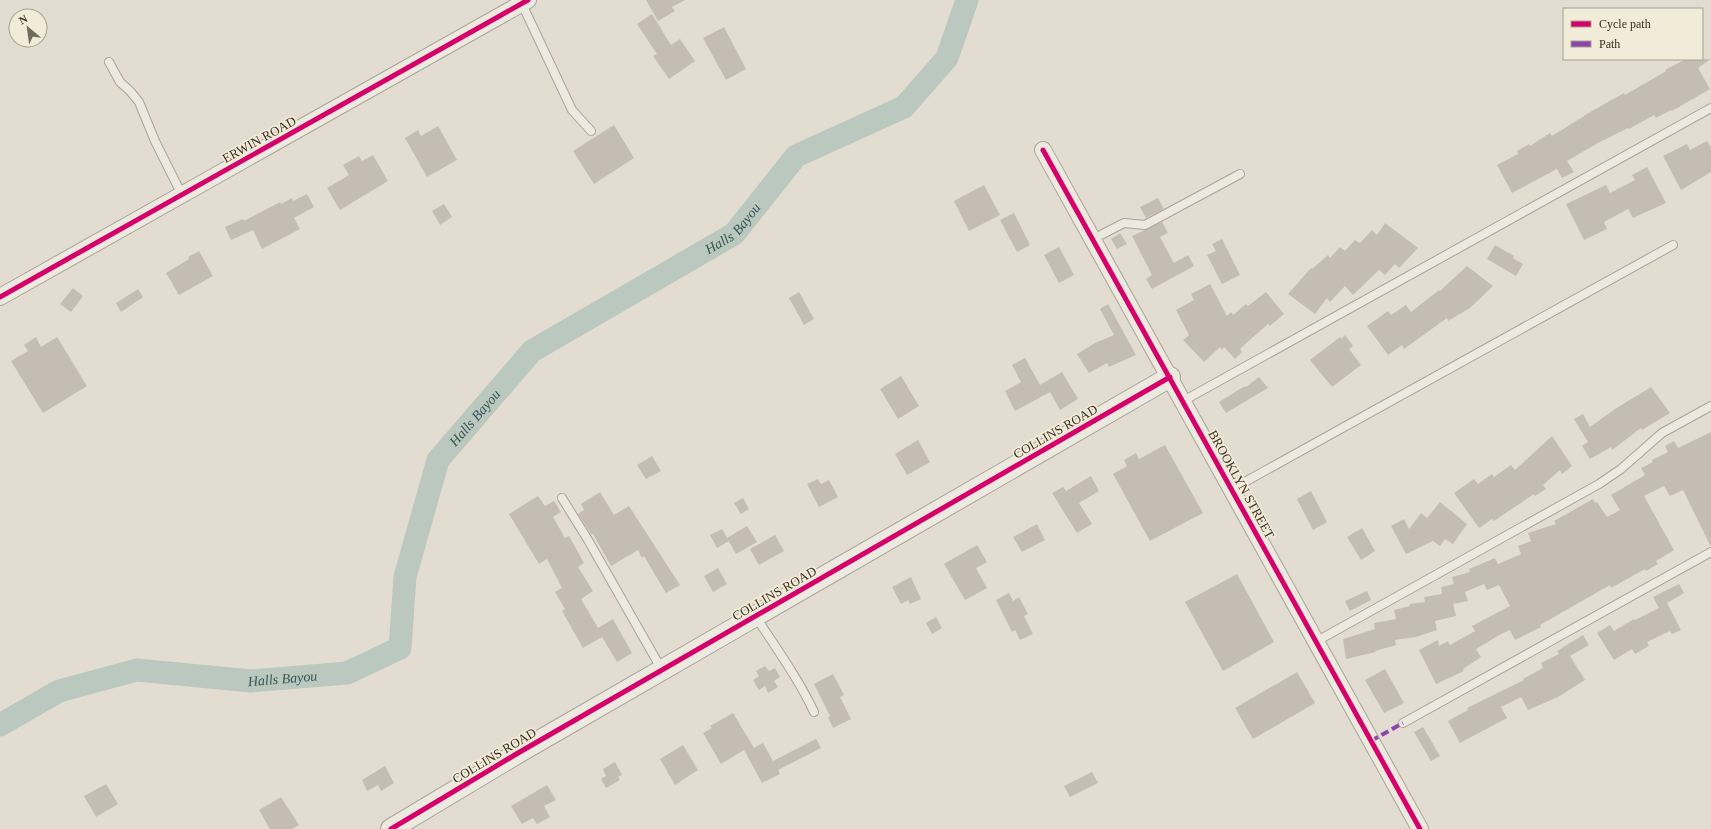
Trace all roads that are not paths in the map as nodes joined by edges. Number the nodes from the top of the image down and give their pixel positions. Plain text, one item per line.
1 (517, 3) edge
2 (109, 62) dead end
3 (1711, 108) edge
4 (591, 131) dead end
5 (1043, 150) dead end
6 (1240, 174) dead end
7 (182, 195) junction
8 (1093, 239) junction
9 (1673, 245) dead end
10 (0, 297) edge
11 (1170, 378) junction
12 (1184, 402) junction
13 (1711, 406) edge
14 (1232, 489) junction
15 (562, 498) dead end
16 (1711, 552) edge
17 (755, 616) junction
18 (1316, 642) junction
19 (662, 670) junction
20 (814, 712) dead end
21 (1403, 723) dead end
22 (391, 829) edge
23 (1420, 829) edge

1 - 4 lane
1 - 7 street, ERWIN ROAD
2 - 7 lane
3 - 12 lane
5 - 8 street, BROOKLYN STREET
6 - 8 lane
7 - 10 street, ERWIN ROAD
8 - 11 street, BROOKLYN STREET
9 - 14 lane
11 - 12 street, BROOKLYN STREET
11 - 17 street, COLLINS ROAD
12 - 14 street, BROOKLYN STREET
13 - 18 lane
14 - 18 street, BROOKLYN STREET
15 - 19 lane
16 - 21 lane
17 - 19 street, COLLINS ROAD
17 - 20 lane
18 - 23 street, BROOKLYN STREET
19 - 22 street, COLLINS ROAD

